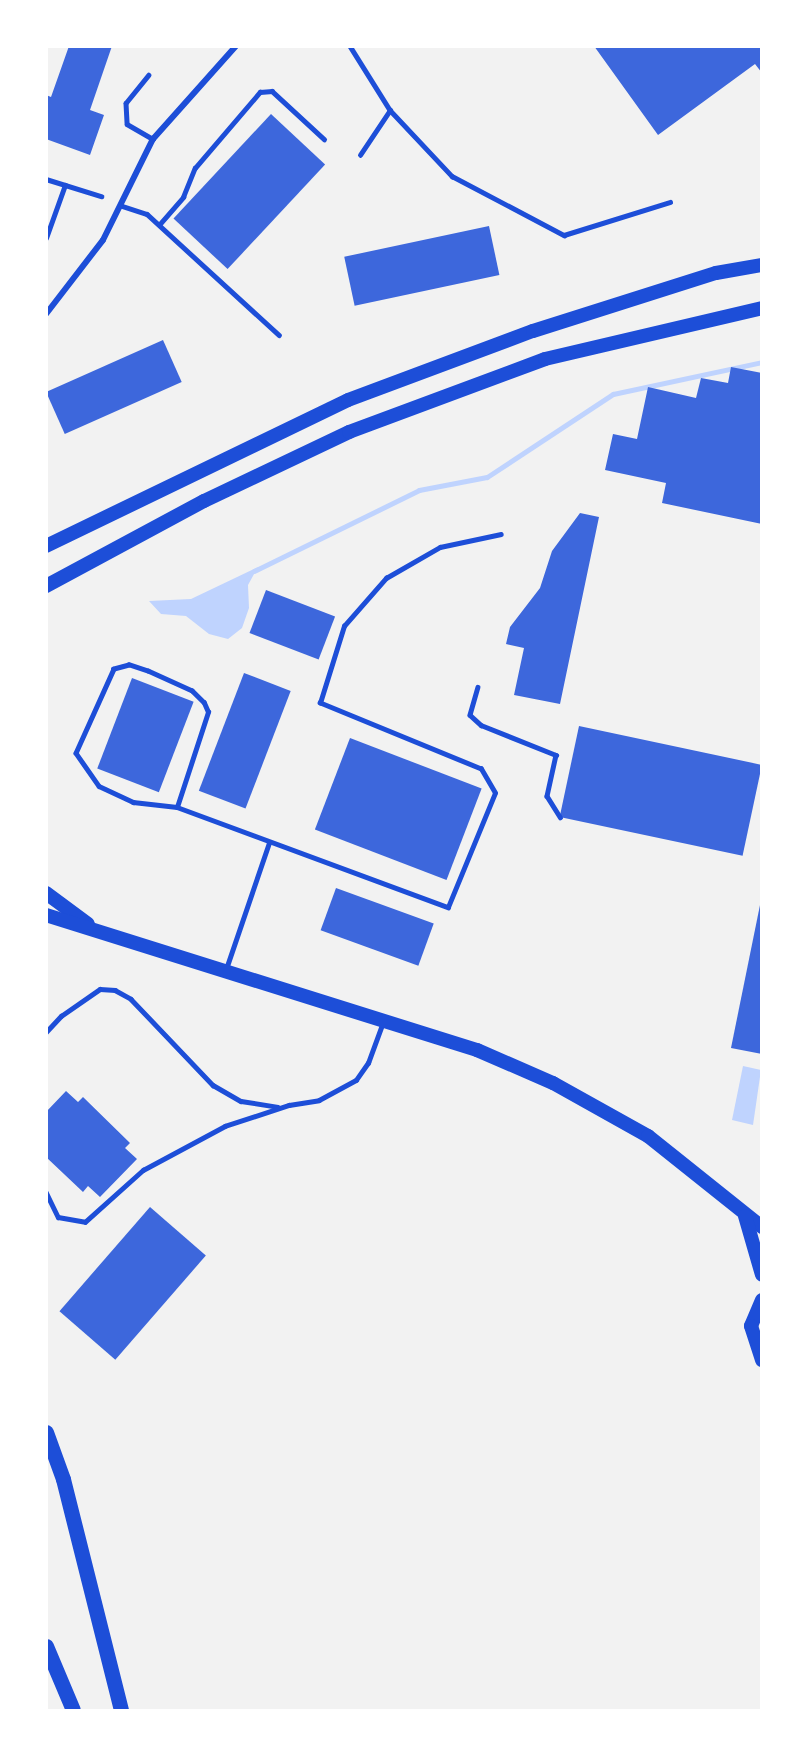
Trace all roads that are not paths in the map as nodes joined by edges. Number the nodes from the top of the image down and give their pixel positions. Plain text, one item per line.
1 (236, 46) edge
2 (350, 46) edge
3 (149, 75) dead end
4 (390, 110) junction
5 (153, 139) junction
6 (324, 139) dead end
7 (360, 155) dead end
8 (46, 179) edge
9 (65, 185) junction
10 (101, 196) dead end
11 (670, 202) dead end
12 (122, 206) junction
13 (159, 225) junction
14 (46, 238) edge
15 (762, 265) edge
16 (762, 308) edge
17 (46, 314) edge
18 (279, 335) dead end
19 (501, 534) dead end
20 (46, 546) edge
21 (46, 586) edge
22 (478, 687) dead end
23 (177, 807) junction
24 (560, 817) dead end
25 (269, 843) junction
26 (46, 892) edge
27 (46, 915) edge
28 (96, 930) junction
29 (225, 972) junction
30 (384, 1020) junction
31 (46, 1032) edge
32 (280, 1107) junction
33 (46, 1192) edge
34 (745, 1216) junction
35 (762, 1227) edge
36 (762, 1275) edge
37 (762, 1290) edge
38 (761, 1301) edge
39 (762, 1360) edge
40 (46, 1432) edge
41 (46, 1646) edge
42 (73, 1710) edge
43 (121, 1710) edge

1 - 5 street
2 - 4 lane
3 - 5 lane
4 - 7 lane
4 - 11 lane
5 - 12 street
6 - 13 lane
8 - 9 lane
9 - 10 lane
9 - 14 lane
12 - 13 lane
12 - 17 street
13 - 18 lane
15 - 20 main road
16 - 21 main road
19 - 25 lane
22 - 24 lane
23 - 23 lane
23 - 25 lane
25 - 29 lane
26 - 28 main road
27 - 28 main road
28 - 29 main road
29 - 30 main road
30 - 32 lane
30 - 34 main road
31 - 32 lane
32 - 33 lane
34 - 35 main road
34 - 36 main road
37 - 38 main road
38 - 39 main road
40 - 43 highway
41 - 42 highway

